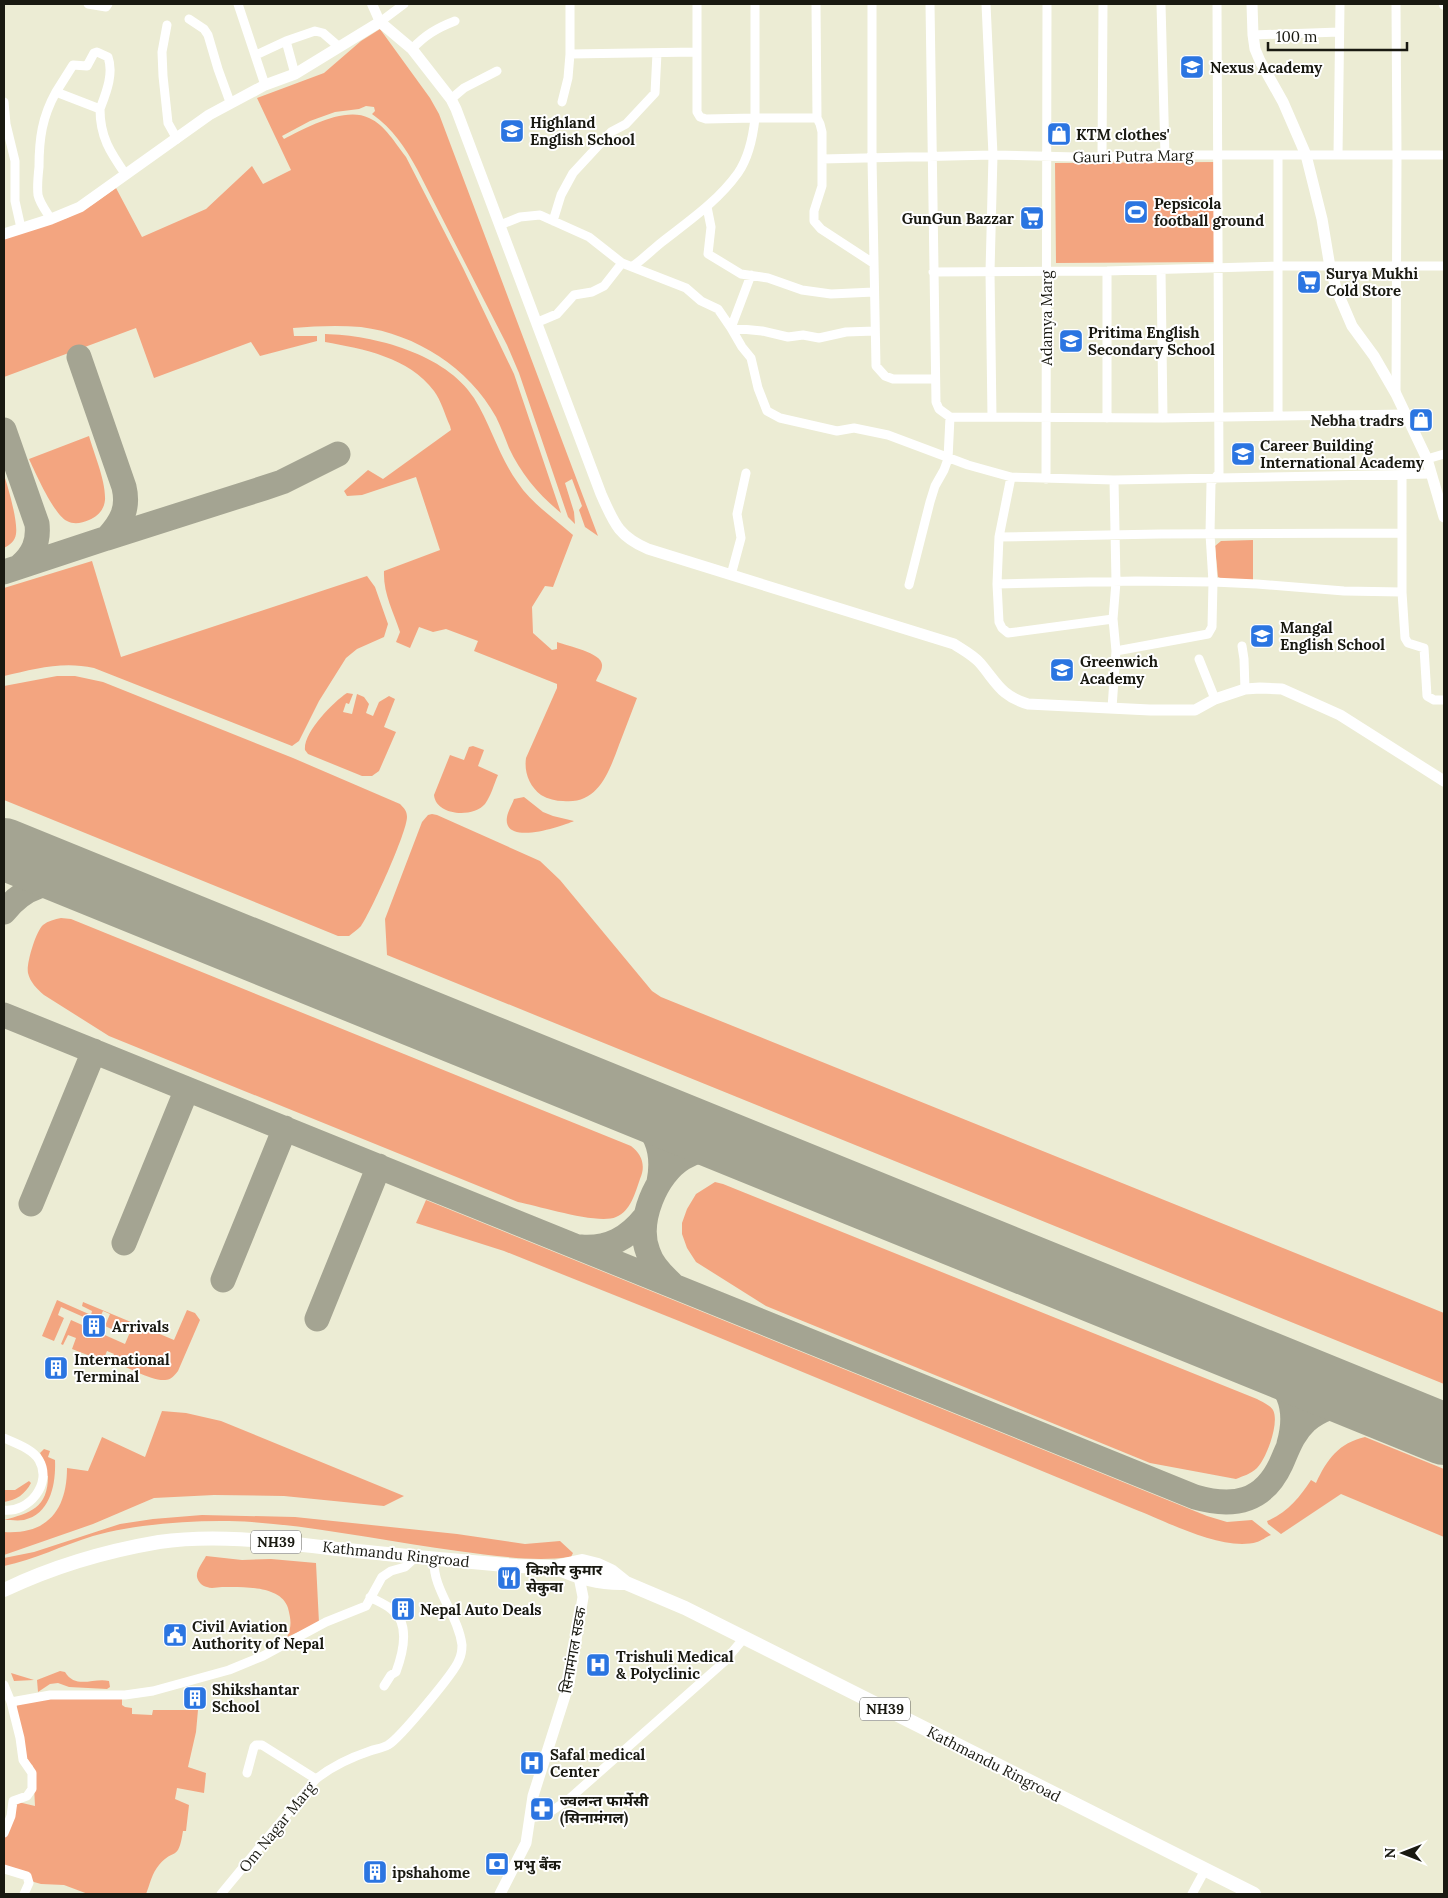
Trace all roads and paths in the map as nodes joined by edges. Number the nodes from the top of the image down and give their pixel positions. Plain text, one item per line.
1 (88, 4) edge
2 (108, 4) edge
3 (238, 4) edge
4 (372, 4) edge
5 (404, 4) edge
6 (570, 4) edge
7 (697, 4) edge
8 (755, 4) edge
9 (816, 4) edge
10 (872, 4) edge
11 (930, 4) edge
12 (986, 4) edge
13 (1047, 4) edge
14 (1103, 4) edge
15 (1161, 4) edge
16 (1217, 4) edge
17 (1252, 4) edge
18 (1340, 4) edge
19 (1396, 4) edge
20 (189, 19) dead end
21 (455, 21) dead end
22 (380, 22) junction
23 (167, 25) dead end
24 (1338, 32) junction
25 (1253, 35) junction
26 (286, 41) junction
27 (338, 46) junction
28 (412, 49) junction
29 (696, 52) junction
30 (657, 53) junction
31 (570, 54) junction
32 (256, 55) junction
33 (497, 71) dead end
34 (295, 74) junction
35 (266, 86) junction
36 (56, 92) junction
37 (451, 98) junction
38 (4, 102) edge
39 (230, 102) junction
40 (562, 102) dead end
41 (100, 109) junction
42 (755, 118) junction
43 (817, 118) junction
44 (5, 124) edge
45 (177, 139) junction
46 (993, 155) junction
47 (1165, 155) junction
48 (1278, 155) junction
49 (1306, 155) junction
50 (1338, 155) junction
51 (1444, 155) edge
52 (932, 156) junction
53 (1217, 156) junction
54 (1397, 156) junction
55 (1046, 157) junction
56 (1102, 157) junction
57 (872, 158) junction
58 (822, 159) junction
59 (126, 174) junction
60 (707, 207) junction
61 (51, 218) junction
62 (552, 221) junction
63 (500, 225) junction
64 (22, 228) junction
65 (4, 234) edge
66 (622, 263) junction
67 (873, 263) junction
68 (632, 266) junction
69 (1277, 266) junction
70 (1396, 266) junction
71 (1444, 266) edge
72 (1330, 267) junction
73 (1218, 268) junction
74 (1161, 270) junction
75 (1046, 271) junction
76 (1107, 271) junction
77 (934, 272) junction
78 (990, 272) junction
79 (751, 275) junction
80 (874, 292) junction
81 (538, 322) junction
82 (731, 328) junction
83 (875, 331) junction
84 (935, 379) junction
85 (1396, 394) junction
86 (1405, 414) junction
87 (1278, 416) junction
88 (950, 417) junction
89 (992, 417) junction
90 (1046, 417) junction
91 (1219, 417) junction
92 (1107, 418) junction
93 (1162, 418) junction
94 (1444, 454) edge
95 (948, 459) junction
96 (1427, 459) junction
97 (746, 473) dead end
98 (1431, 474) junction
99 (1402, 476) junction
100 (1010, 477) junction
101 (1046, 479) junction
102 (1216, 479) junction
103 (1114, 480) junction
104 (1444, 517) edge
105 (1402, 533) junction
106 (1210, 534) junction
107 (1115, 536) junction
108 (999, 537) junction
109 (731, 575) junction
110 (1116, 582) junction
111 (1213, 582) junction
112 (997, 584) junction
113 (909, 585) dead end
114 (1402, 592) junction
115 (1113, 619) junction
116 (1242, 646) dead end
117 (1116, 651) junction
118 (1199, 659) dead end
119 (1245, 689) junction
120 (1215, 699) junction
121 (1444, 700) edge
122 (1112, 708) junction
123 (1444, 781) edge
124 (4, 1438) edge
125 (4, 1510) edge
126 (417, 1556) junction
127 (434, 1558) junction
128 (582, 1562) junction
129 (598, 1565) junction
130 (555, 1567) junction
131 (579, 1577) junction
132 (595, 1582) junction
133 (626, 1583) junction
134 (4, 1590) edge
135 (583, 1597) junction
136 (370, 1598) junction
137 (744, 1638) junction
138 (4, 1685) edge
139 (384, 1686) dead end
140 (11, 1702) junction
141 (247, 1773) dead end
142 (316, 1779) junction
143 (530, 1817) junction
144 (4, 1833) edge
145 (4, 1869) edge
146 (1205, 1870) junction
147 (24, 1894) edge
148 (221, 1894) edge
149 (500, 1894) edge
150 (1192, 1894) edge
151 (1254, 1894) edge

1 - 2 street
3 - 32 street
4 - 22 street
5 - 22 street
6 - 31 street
7 - 29 street
8 - 42 street
9 - 43 street
10 - 57 street
11 - 52 street
12 - 46 street
13 - 55 street, Adamya Marg
14 - 56 street
15 - 47 street
16 - 53 street
17 - 25 main road
18 - 24 street
19 - 54 street
20 - 39 street
21 - 28 street
22 - 27 main road
22 - 28 main road
23 - 45 street
24 - 25 street
24 - 50 street
25 - 49 main road
26 - 27 street
26 - 32 street
26 - 34 street
27 - 34 main road
28 - 37 main road
29 - 30 street
29 - 42 street
30 - 31 street
30 - 62 street
31 - 40 street
32 - 35 street
33 - 37 street
34 - 35 main road
35 - 39 main road
36 - 41 street
36 - 41 street
36 - 61 street
37 - 63 main road
38 - 44 street
39 - 45 main road
41 - 59 street
42 - 43 street
42 - 60 street
43 - 58 street
44 - 64 street
45 - 59 main road
46 - 52 street, Gauri Putra Marg
46 - 55 street, Gauri Putra Marg
46 - 78 street
47 - 53 street, Gauri Putra Marg
47 - 56 street, Gauri Putra Marg
48 - 49 street, Gauri Putra Marg
48 - 53 street, Gauri Putra Marg
48 - 69 street
49 - 50 street, Gauri Putra Marg
49 - 72 main road
50 - 54 street, Gauri Putra Marg
51 - 54 street, Gauri Putra Marg
52 - 57 street, Gauri Putra Marg
52 - 77 street
53 - 73 street
54 - 70 street
55 - 56 street, Gauri Putra Marg
55 - 75 street, Adamya Marg
57 - 58 street, Gauri Putra Marg
57 - 67 street
58 - 67 street
59 - 61 main road
60 - 68 street
60 - 79 street
61 - 64 main road
62 - 63 street
62 - 66 street
63 - 81 main road
64 - 65 main road
66 - 68 street
66 - 81 street
67 - 80 street
68 - 82 street
69 - 72 street
69 - 73 street
69 - 87 street
70 - 71 street
70 - 72 street
70 - 85 street
72 - 85 main road
73 - 74 street
73 - 91 street
74 - 76 street
74 - 93 street
75 - 76 street
75 - 78 street
75 - 90 street, Adamya Marg
76 - 92 street
77 - 78 street
77 - 84 street
78 - 89 street
79 - 80 street
79 - 82 street
80 - 83 street
81 - 109 main road
82 - 83 street
82 - 95 street
83 - 84 street
84 - 88 street
85 - 86 main road
86 - 87 street
86 - 96 main road
87 - 91 street
88 - 89 street
88 - 95 street
89 - 90 street
90 - 92 street
90 - 101 street, Adamya Marg
91 - 93 street
91 - 102 street
92 - 93 street
94 - 96 street
95 - 100 street
95 - 113 street
96 - 98 main road
97 - 109 street
98 - 99 street
98 - 104 main road
99 - 102 street
99 - 105 street
100 - 101 street
100 - 108 street
101 - 103 street
102 - 103 street
102 - 106 street
103 - 107 street
105 - 106 street
105 - 114 street
106 - 107 street
106 - 111 street
107 - 108 street
107 - 110 street
108 - 112 street
109 - 122 main road
110 - 111 street
110 - 112 street
110 - 115 street
111 - 114 street
111 - 117 street
112 - 115 street
114 - 121 street
115 - 117 street
116 - 119 street
117 - 122 street
118 - 120 street
119 - 120 main road
119 - 123 main road
120 - 122 main road
124 - 125 street
126 - 127 highway, Kathmandu Ringroad / NH39
126 - 134 highway, Kathmandu Ringroad / NH39
126 - 136 street
127 - 130 highway, Kathmandu Ringroad / NH39
127 - 142 street, Om Nagar Marg
128 - 129 highway, Kathmandu Ringroad / NH39
128 - 130 highway, Kathmandu Ringroad / NH39
128 - 131 main road, सिनामंगल सडक
129 - 132 main road
129 - 133 highway, Kathmandu Ringroad / NH39
130 - 131 highway, Kathmandu Ringroad / NH39
131 - 132 highway, Kathmandu Ringroad / NH39
131 - 135 main road, सिनामंगल सडक
132 - 133 highway, Kathmandu Ringroad / NH39
132 - 135 main road
133 - 137 highway, Kathmandu Ringroad / NH39
135 - 143 main road, सिनामंगल सडक
136 - 139 street
136 - 140 street
137 - 143 street
137 - 146 highway, Kathmandu Ringroad / NH39
138 - 140 street
140 - 144 street
141 - 142 street
142 - 148 street, Om Nagar Marg
143 - 149 main road, सिनामंगल सडक
145 - 147 street
146 - 150 street
146 - 151 highway, Kathmandu Ringroad / NH39

